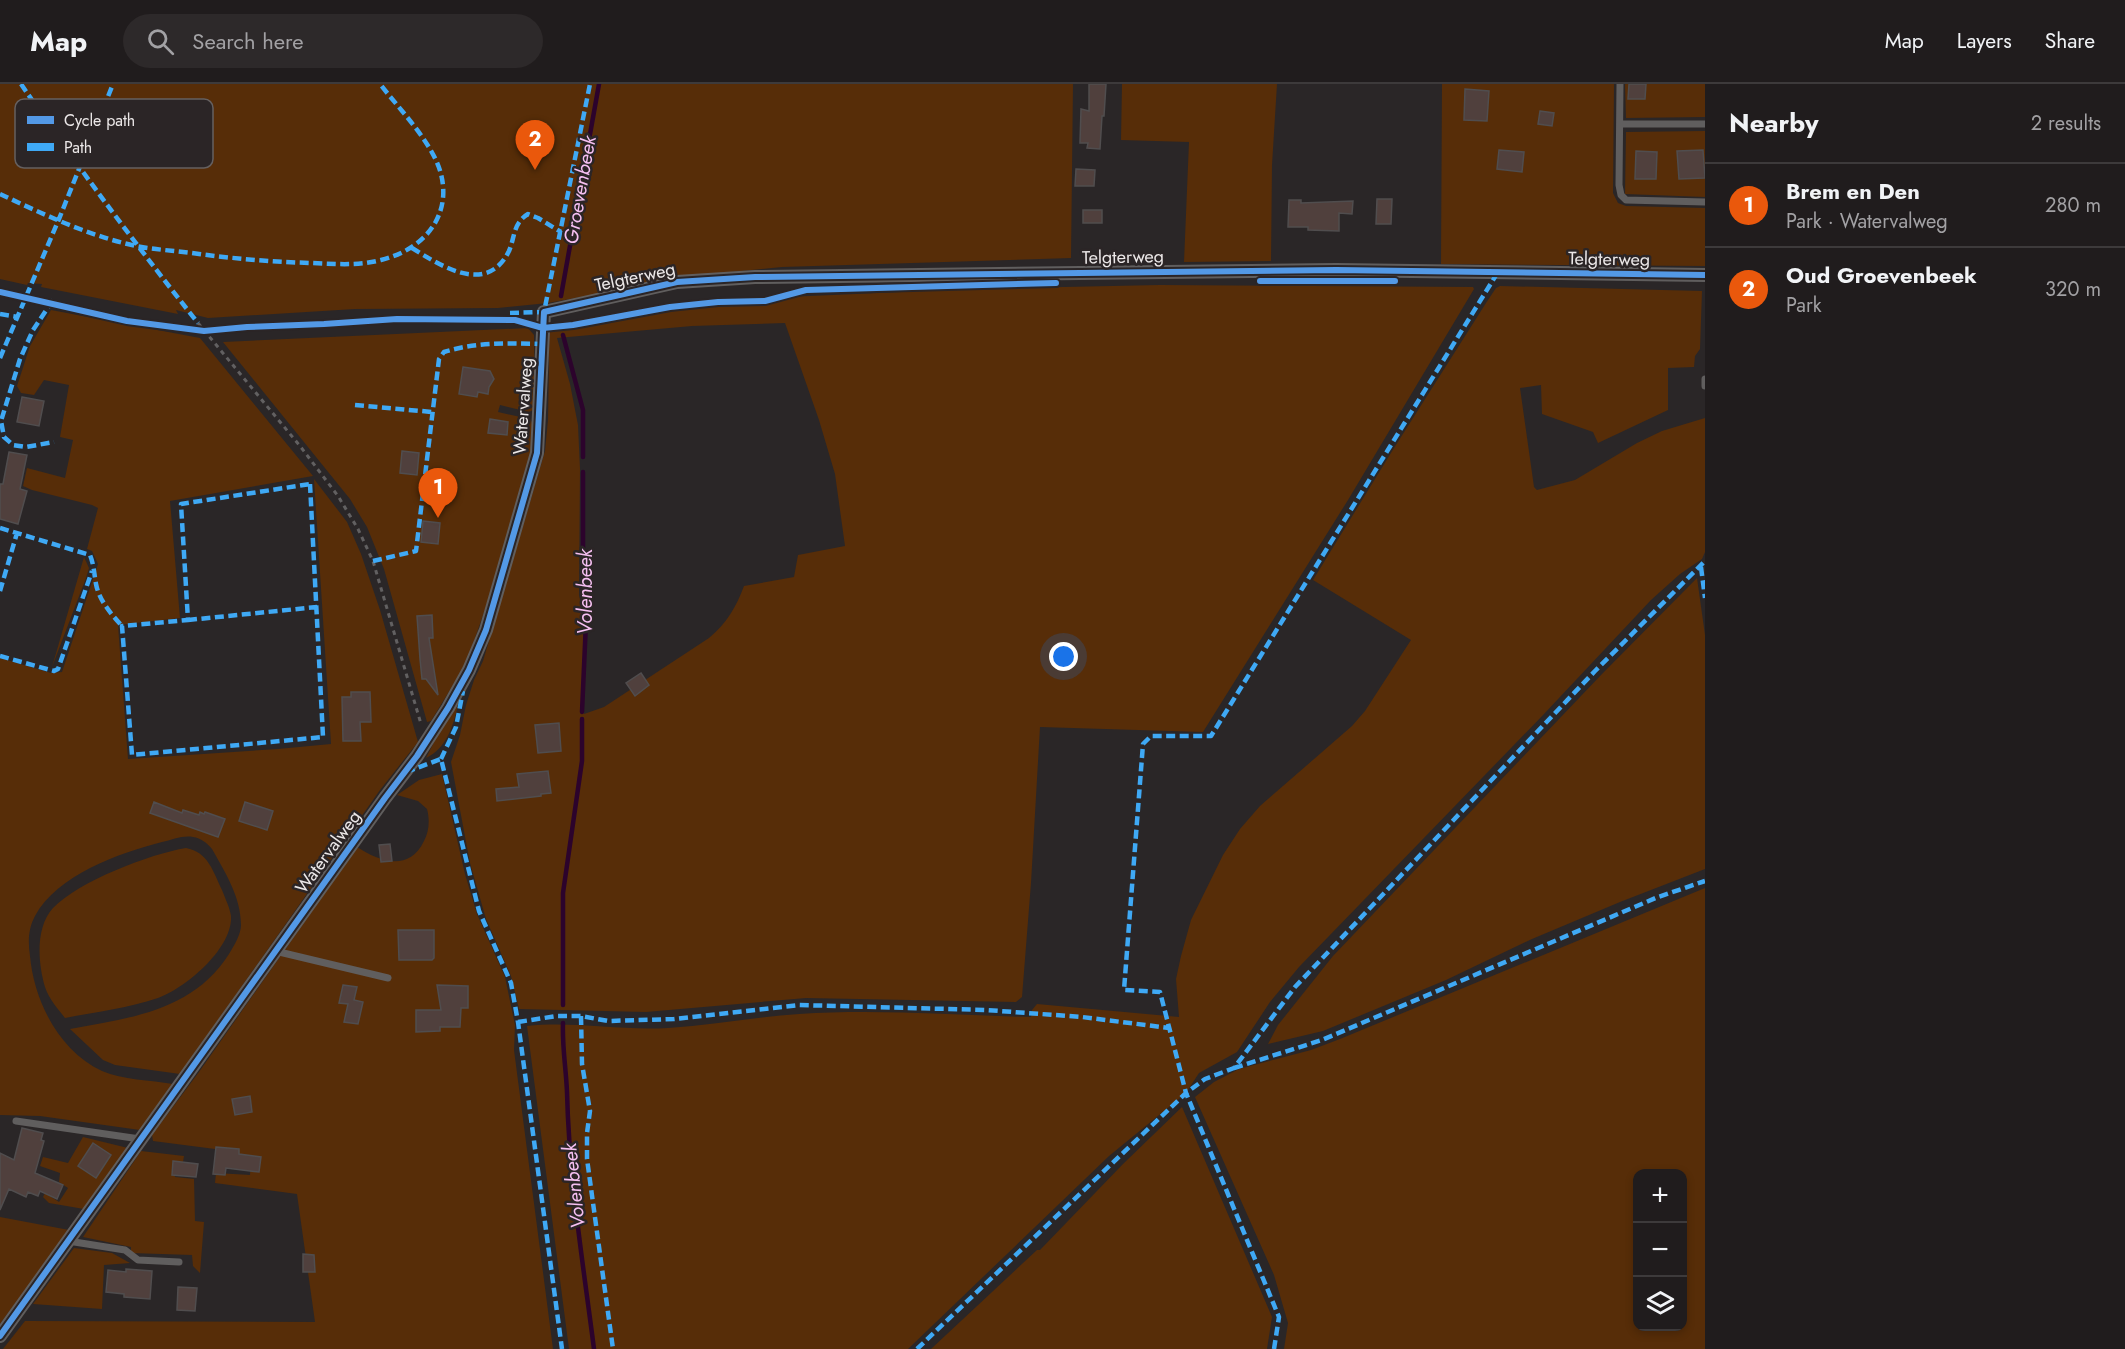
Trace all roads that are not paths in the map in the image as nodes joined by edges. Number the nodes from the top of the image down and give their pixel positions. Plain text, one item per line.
1 (1620, 84) edge
2 (1620, 124) junction
3 (1705, 124) edge
4 (1705, 202) edge
5 (1705, 275) edge
6 (544, 312) joint
7 (1705, 379) edge
8 (1705, 386) edge
9 (275, 951) junction
10 (388, 978) dead end
11 (16, 1121) dead end
12 (140, 1139) junction
13 (68, 1241) junction
14 (179, 1262) dead end
15 (0, 1336) edge

1 - 2 lane
2 - 3 lane
2 - 4 lane
5 - 6 street, Telgterweg
6 - 9 street, Watervalweg
7 - 8 lane
9 - 10 lane
9 - 12 street, Watervalweg
11 - 12 lane
12 - 13 street, Watervalweg
13 - 14 lane
13 - 15 street, Watervalweg

